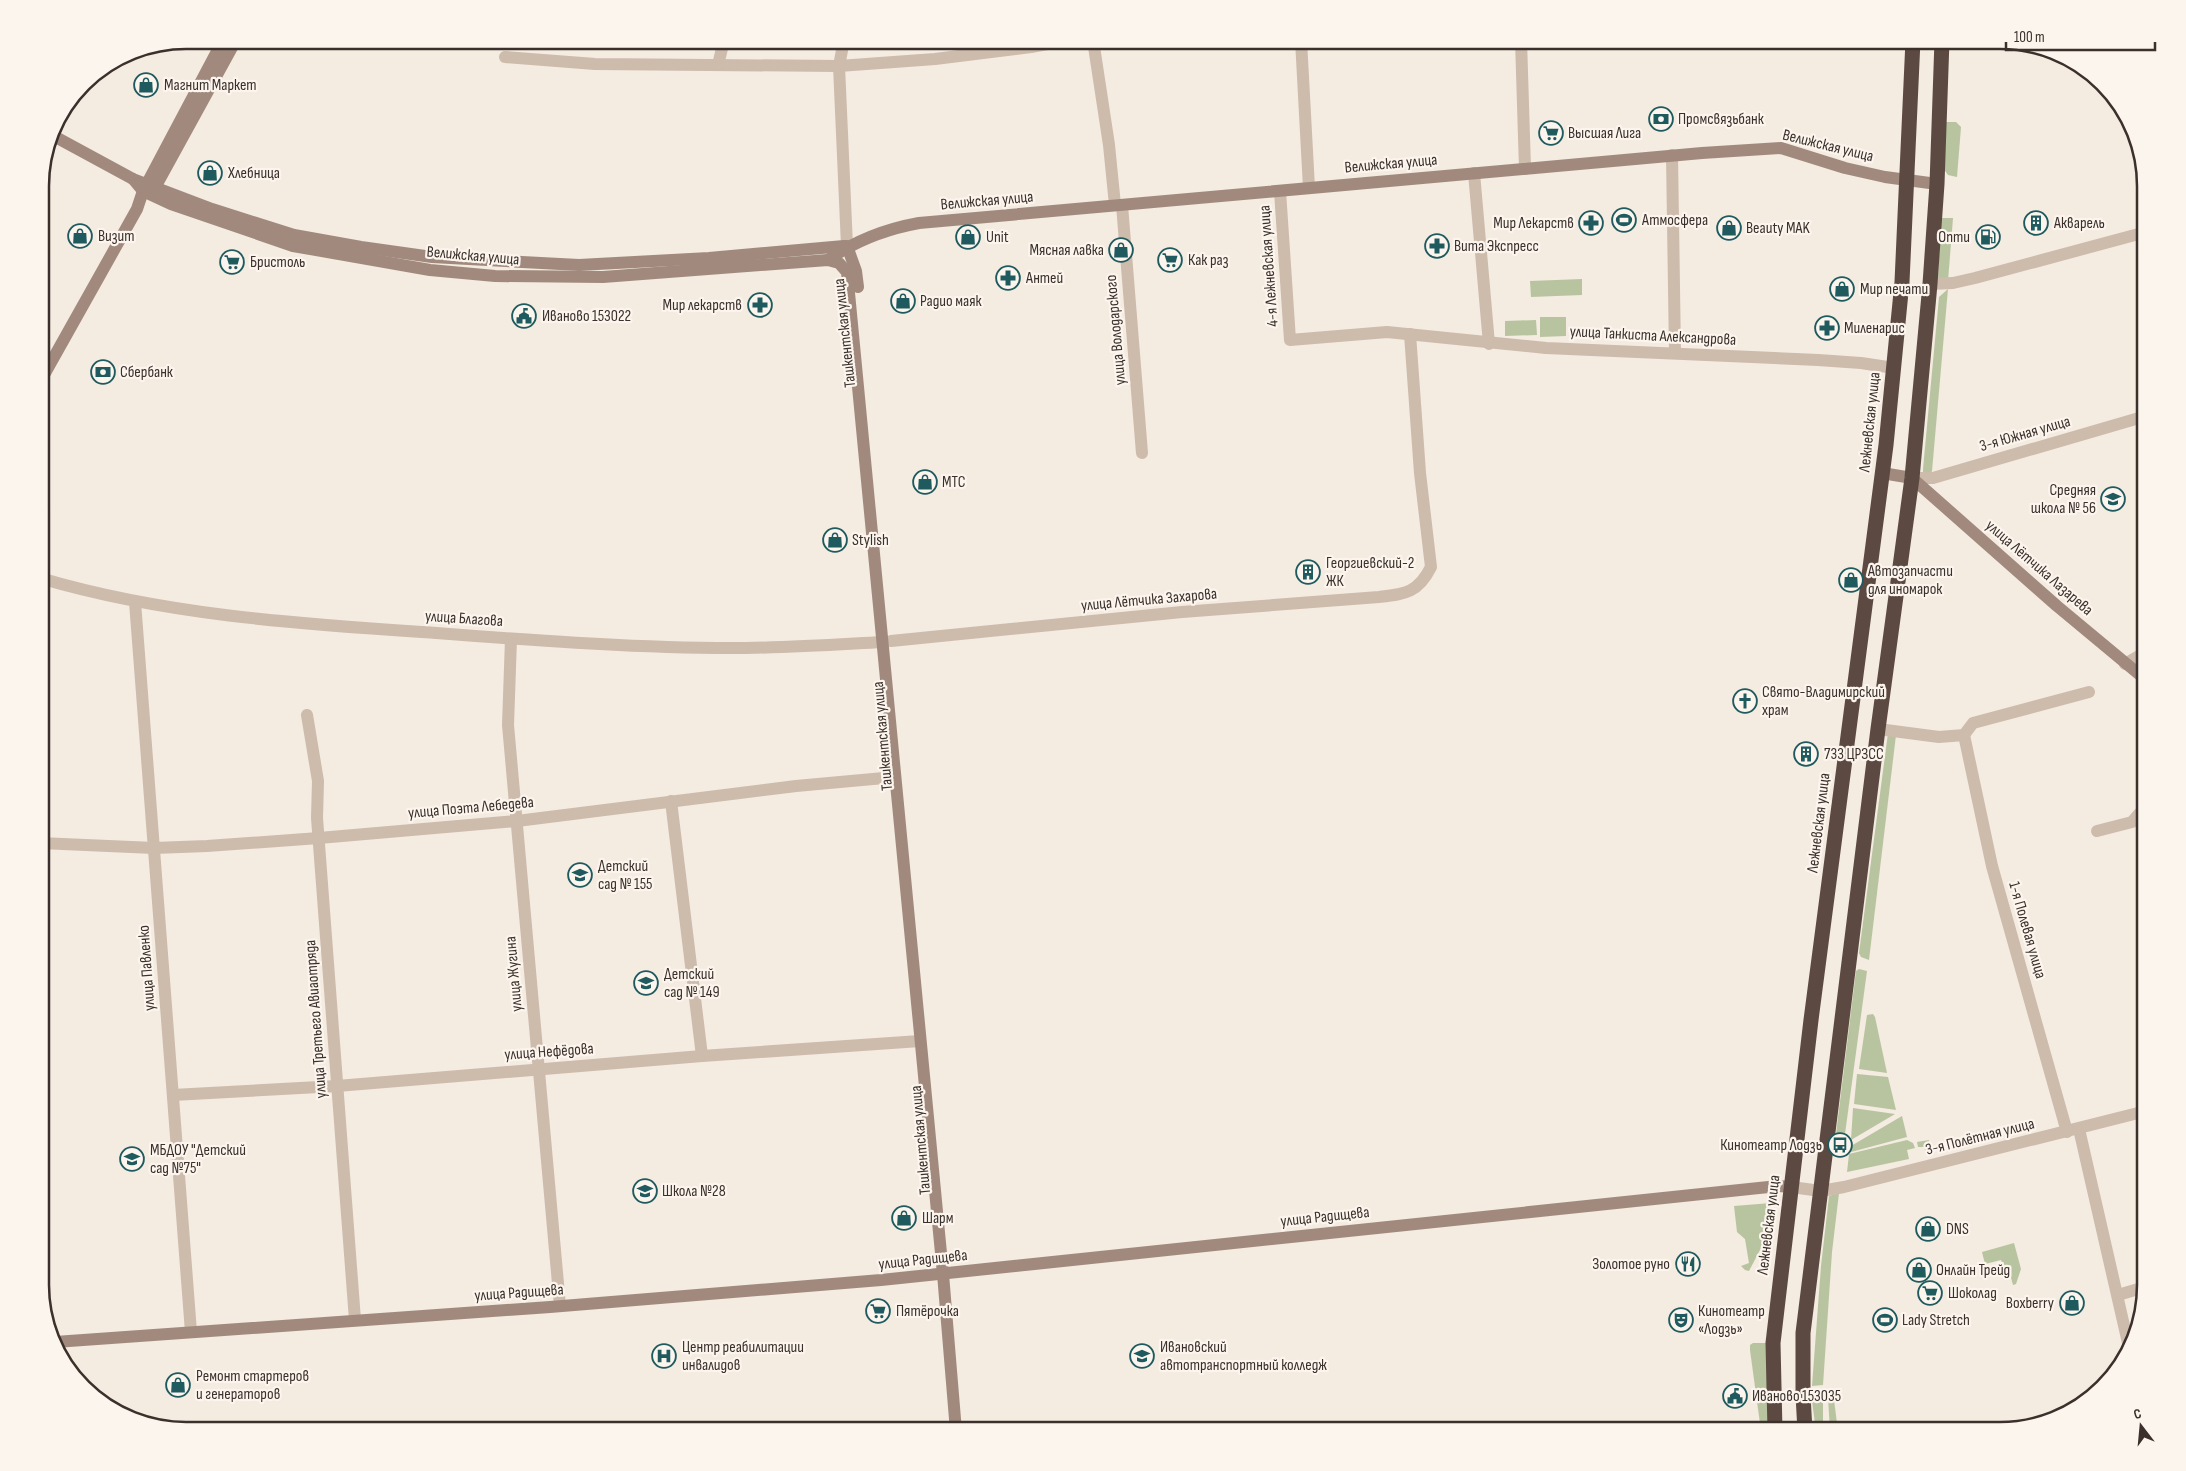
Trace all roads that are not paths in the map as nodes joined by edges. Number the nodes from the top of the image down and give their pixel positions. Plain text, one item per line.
1 (219, 49) edge
2 (231, 49) edge
3 (722, 49) edge
4 (842, 49) edge
5 (1014, 49) edge
6 (1095, 49) edge
7 (1301, 49) edge
8 (1521, 49) edge
9 (1913, 49) edge
10 (1942, 49) edge
11 (505, 58) dead end
12 (718, 65) junction
13 (839, 66) junction
14 (58, 138) edge
15 (1672, 156) junction
16 (1525, 169) junction
17 (1474, 173) junction
18 (1907, 180) junction
19 (1937, 184) junction
20 (1308, 188) junction
21 (149, 189) junction
22 (1280, 191) junction
23 (1119, 205) junction
24 (2137, 234) edge
25 (836, 252) junction
26 (1930, 284) junction
27 (1410, 334) junction
28 (1290, 340) joint
29 (1489, 344) junction
30 (1675, 354) junction
31 (49, 366) edge
32 (1894, 368) junction
33 (2137, 419) edge
34 (1142, 453) dead end
35 (1882, 474) junction
36 (1912, 478) junction
37 (49, 581) edge
38 (135, 602) junction
39 (511, 639) junction
40 (886, 642) junction
41 (2137, 657) edge
42 (2124, 664) junction
43 (2137, 673) edge
44 (2089, 692) dead end
45 (307, 715) dead end
46 (1878, 729) junction
47 (1964, 735) junction
48 (899, 776) junction
49 (671, 801) junction
50 (2137, 816) edge
51 (517, 821) junction
52 (2097, 831) dead end
53 (319, 838) junction
54 (49, 843) edge
55 (154, 848) junction
56 (924, 1041) junction
57 (702, 1056) junction
58 (539, 1069) junction
59 (337, 1086) junction
60 (173, 1095) junction
61 (2137, 1113) edge
62 (2073, 1130) junction
63 (1791, 1187) junction
64 (1821, 1190) junction
65 (946, 1274) junction
66 (2137, 1289) edge
67 (2118, 1295) junction
68 (560, 1306) junction
69 (355, 1320) junction
70 (191, 1332) junction
71 (2127, 1337) edge
72 (61, 1342) edge
73 (955, 1422) edge
74 (963, 1422) edge
75 (1775, 1422) edge
76 (1804, 1422) edge

1 - 21 main road
2 - 21 main road
3 - 12 street
4 - 13 street, Ташкентская улица
5 - 13 street
6 - 23 street, улица Володарского
7 - 20 street
8 - 16 street
9 - 18 highway, Лежневская улица
10 - 19 highway
11 - 12 street
12 - 13 street
13 - 25 street, Ташкентская улица
14 - 21 main road
15 - 16 main road, Велижская улица
15 - 18 main road, Велижская улица
15 - 30 street
16 - 17 main road, Велижская улица
17 - 20 main road, Велижская улица
17 - 29 street
18 - 19 main road, Велижская улица
18 - 32 highway, Лежневская улица
19 - 26 highway
20 - 22 main road, Велижская улица
21 - 25 main road, Велижская улица
21 - 31 main road
22 - 23 main road, Велижская улица
22 - 28 street, 4-я Лежневская улица
23 - 25 main road, Велижская улица
23 - 34 street, улица Володарского
24 - 26 street
25 - 40 main road, Ташкентская улица
25 - 40 main road, Ташкентская улица
26 - 36 highway
27 - 28 street, улица Танкиста Александрова
27 - 29 street, улица Танкиста Александрова
27 - 40 street, улица Лётчика Захарова
29 - 30 street, улица Танкиста Александрова
30 - 32 street, улица Танкиста Александрова
32 - 35 highway, Лежневская улица
33 - 36 street, 3-я Южная улица
35 - 36 main road
35 - 63 highway, Лежневская улица
36 - 42 main road, улица Лётчика Лазарева
36 - 46 highway
37 - 38 street, улица Благова
38 - 39 street, улица Благова
38 - 55 street, улица Павленко
39 - 40 street, улица Благова
39 - 51 street, улица Жугина
40 - 48 main road, Ташкентская улица
41 - 42 street
42 - 43 main road, улица Лётчика Лазарева
44 - 47 street
45 - 53 street, улица Третьего Авиаотряда
46 - 47 street
46 - 64 highway
47 - 62 street, 1-я Полевая улица
48 - 49 street, улица Поэта Лебедева
48 - 56 main road, Ташкентская улица
49 - 51 street, улица Поэта Лебедева
49 - 57 street
50 - 52 street
51 - 53 street, улица Поэта Лебедева
51 - 58 street, улица Жугина
53 - 55 street, улица Поэта Лебедева
53 - 59 street, улица Третьего Авиаотряда
54 - 55 street, улица Поэта Лебедева
55 - 60 street, улица Павленко
56 - 57 street, улица Нефёдова
56 - 65 main road, Ташкентская улица
57 - 58 street, улица Нефёдова
58 - 59 street, улица Нефёдова
58 - 68 street, улица Жугина
59 - 60 street, улица Нефёдова
59 - 69 street, улица Третьего Авиаотряда
60 - 70 street, улица Павленко
61 - 62 street, 3-я Полётная улица
62 - 64 street, 3-я Полётная улица
62 - 67 street, 1-я Полевая улица
63 - 64 street, 3-я Полётная улица
63 - 65 main road, улица Радищева
63 - 75 highway, Лежневская улица
64 - 76 highway
65 - 68 main road, улица Радищева
65 - 73 main road, Ташкентская улица
65 - 74 main road, Ташкентская улица
66 - 67 street
67 - 71 street, 1-я Полевая улица
68 - 69 main road, улица Радищева
69 - 70 main road, улица Радищева
70 - 72 main road, улица Радищева

